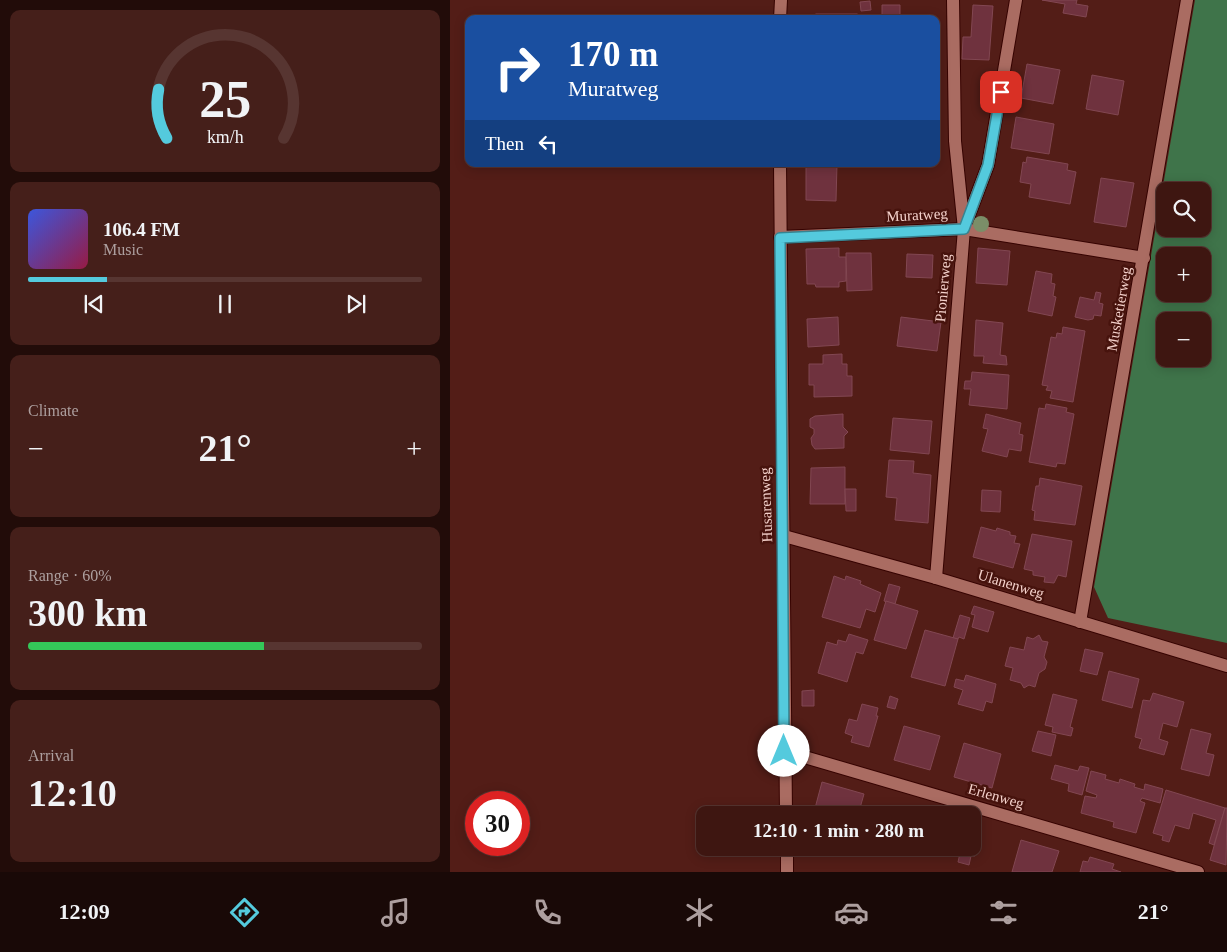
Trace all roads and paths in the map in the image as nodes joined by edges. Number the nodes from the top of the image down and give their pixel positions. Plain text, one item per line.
1 (780, 0) edge
2 (953, 0) edge
3 (1016, 0) edge
4 (1187, 0) edge
5 (780, 15) edge
6 (780, 167) edge
7 (964, 229) junction
8 (780, 238) junction
9 (1144, 258) junction
10 (784, 536) junction
11 (936, 578) junction
12 (1080, 622) junction
13 (1227, 666) edge
14 (784, 751) junction
15 (786, 806) edge
16 (786, 856) edge
17 (787, 872) edge
18 (1198, 872) edge

1 - 5 street
2 - 7 street, Pionierweg
3 - 7 street
4 - 9 street, Musketierweg
6 - 8 street, Husarenweg
7 - 8 street, Muratweg
7 - 9 street, Muratweg
7 - 11 street, Pionierweg
8 - 10 street, Husarenweg
9 - 12 street, Musketierweg
10 - 11 street, Ulanenweg
10 - 14 street, Husarenweg
11 - 12 street, Ulanenweg
12 - 13 street, Ulanenweg
14 - 15 street, Husarenweg
14 - 18 street, Erlenweg
16 - 17 street

